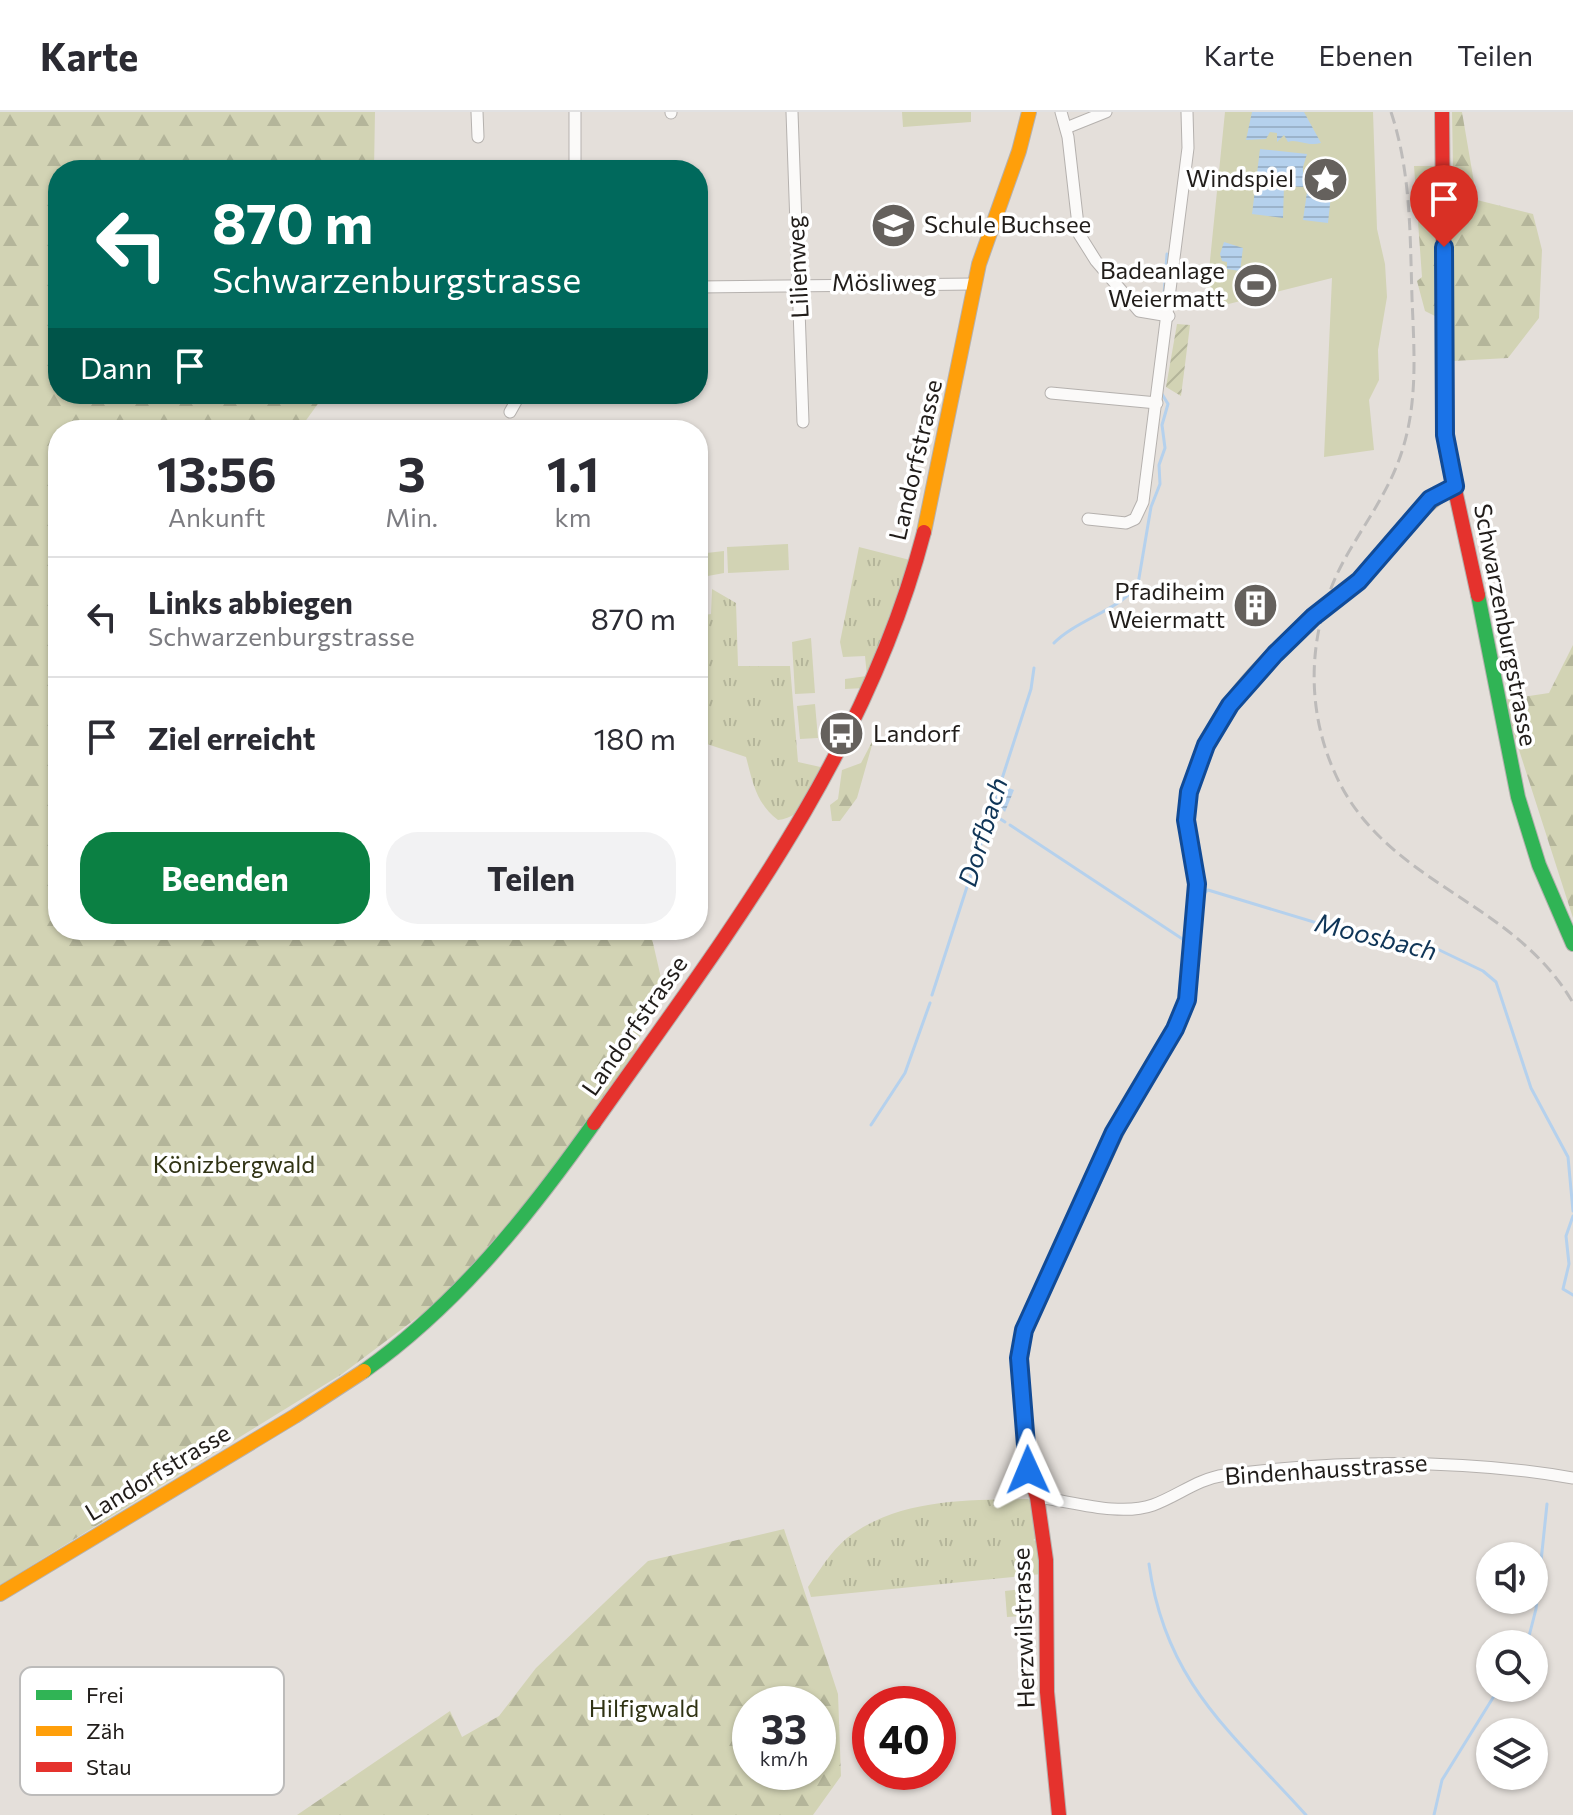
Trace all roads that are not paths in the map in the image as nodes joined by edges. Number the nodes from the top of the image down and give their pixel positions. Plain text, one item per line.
1 (477, 112) edge
2 (575, 112) edge
3 (792, 112) edge
4 (1029, 112) edge
5 (1061, 112) edge
6 (1106, 112) edge
7 (1187, 112) edge
8 (1442, 112) edge
9 (1066, 128) junction
10 (478, 137) dead end
11 (575, 160) edge
12 (975, 284) junction
13 (798, 286) junction
14 (708, 287) edge
15 (1169, 316) junction
16 (1051, 393) dead end
17 (1157, 403) junction
18 (514, 404) edge
19 (510, 412) dead end
20 (803, 422) dead end
21 (1455, 486) junction
22 (1088, 519) dead end
23 (1573, 944) edge
24 (1573, 1478) edge
25 (1037, 1497) junction
26 (0, 1594) edge
27 (1059, 1815) edge

1 - 10 street
2 - 11 street
3 - 13 street, Lilienweg
4 - 12 street, Landorfstrasse
5 - 9 street
6 - 9 street
7 - 15 street
8 - 21 street, Schwarzenburgstrasse
9 - 15 street
12 - 13 street, Mösliweg
12 - 26 street, Landorfstrasse
13 - 14 street, Mösliweg
13 - 20 street, Lilienweg
15 - 17 street
16 - 17 street
17 - 22 street
18 - 19 street
21 - 23 street, Schwarzenburgstrasse
21 - 25 street, Herzwilstrasse
24 - 25 street, Bindenhausstrasse
25 - 27 street, Herzwilstrasse

